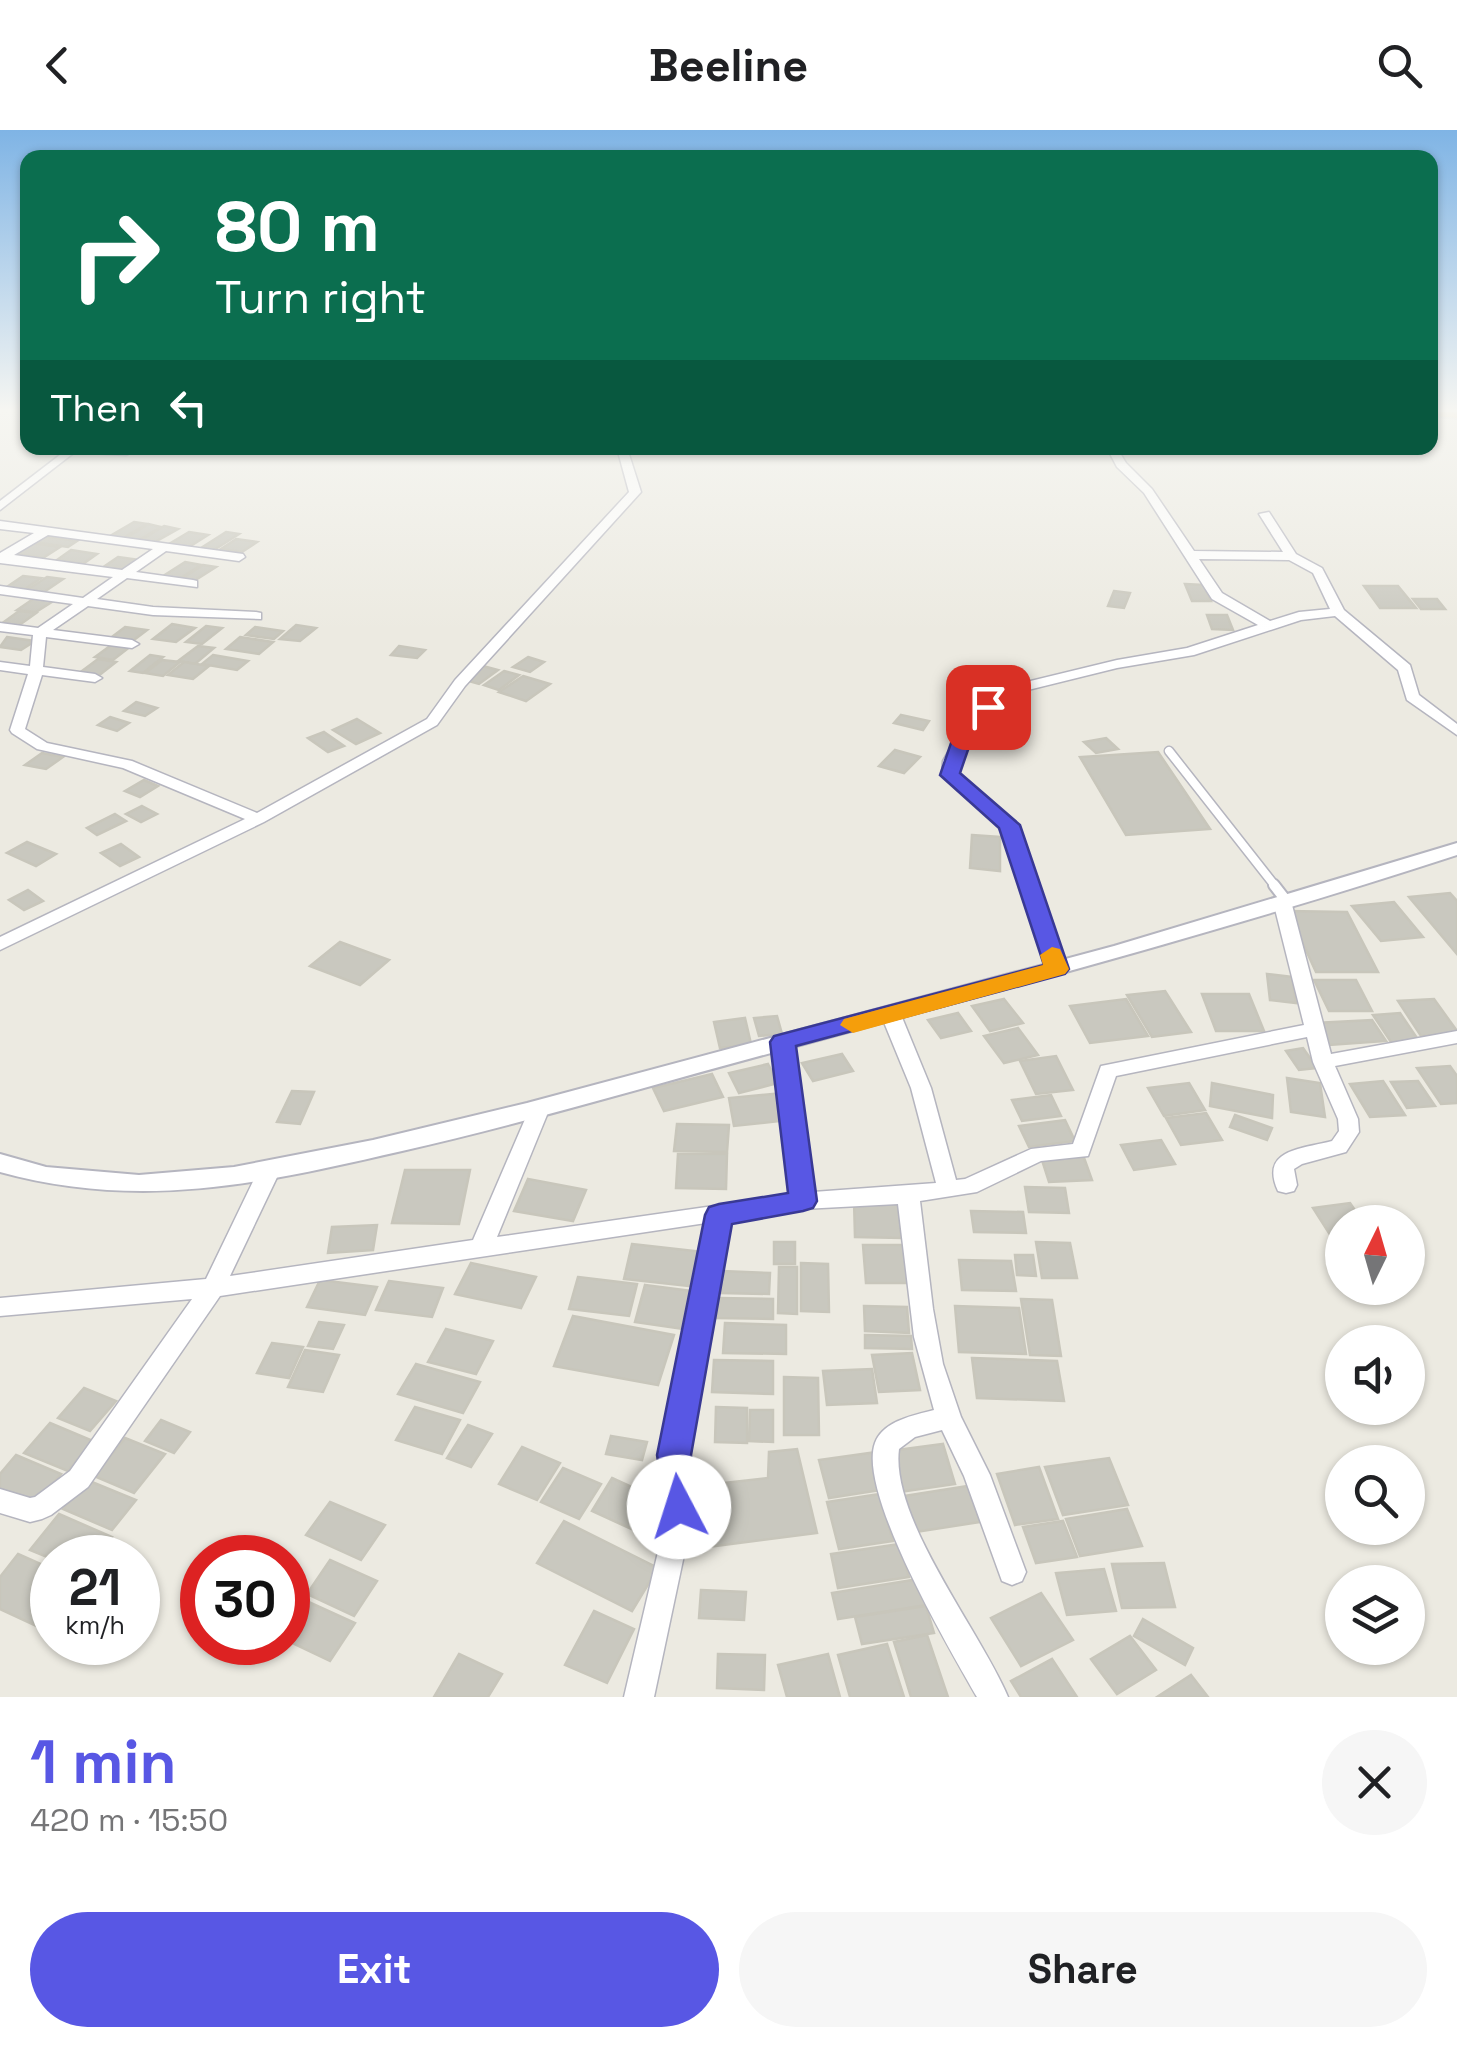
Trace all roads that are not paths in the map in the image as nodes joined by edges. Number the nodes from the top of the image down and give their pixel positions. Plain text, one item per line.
1 (27, 485) edge
2 (633, 485) edge
3 (1142, 485) edge
4 (0, 507) edge
5 (1264, 514) dead end
6 (0, 526) edge
7 (44, 532) junction
8 (164, 547) junction
9 (1188, 555) junction
10 (1291, 556) junction
11 (239, 557) dead end
12 (1, 558) edge
13 (127, 574) junction
14 (193, 584) dead end
15 (0, 590) edge
16 (84, 603) junction
17 (1338, 612) junction
18 (256, 616) dead end
19 (0, 626) edge
20 (1269, 626) junction
21 (40, 633) junction
22 (132, 644) dead end
23 (0, 666) edge
24 (36, 672) junction
25 (95, 678) dead end
26 (1457, 730) edge
27 (1169, 751) dead end
28 (258, 819) junction
29 (1457, 849) edge
30 (1286, 904) junction
31 (0, 944) edge
32 (1057, 969) junction
33 (891, 1015) junction
34 (1314, 1029) junction
35 (1457, 1037) edge
36 (783, 1042) junction
37 (1323, 1062) junction
38 (539, 1110) junction
39 (0, 1162) edge
40 (270, 1171) junction
41 (1286, 1185) dead end
42 (948, 1189) junction
43 (908, 1195) junction
44 (803, 1201) junction
45 (719, 1215) junction
46 (481, 1248) junction
47 (213, 1288) junction
48 (0, 1308) edge
49 (950, 1418) junction
50 (0, 1501) edge
51 (1012, 1572) dead end
52 (640, 1697) edge
53 (993, 1697) edge

1 - 4 street
2 - 28 street
3 - 9 street
5 - 10 street
6 - 7 street
7 - 8 street
7 - 12 street
8 - 11 street
8 - 13 street
9 - 10 street
9 - 20 street
10 - 17 street
12 - 13 street
13 - 14 street
13 - 16 street
15 - 16 street
16 - 18 street
16 - 21 street
17 - 20 street
17 - 26 street
19 - 21 street
20 - 32 street
21 - 22 street
21 - 24 street
23 - 24 street
24 - 25 street
24 - 28 street
27 - 30 lane
28 - 31 street
29 - 30 street
30 - 32 street
30 - 34 street
32 - 33 street
33 - 36 street
33 - 42 street
34 - 37 street
34 - 42 street
35 - 37 street
36 - 38 street
36 - 44 street
37 - 41 street
38 - 40 street
38 - 46 street
39 - 40 street
40 - 47 street
42 - 43 street
43 - 44 street
43 - 49 street
44 - 45 street
45 - 46 street
45 - 52 street
46 - 47 street
47 - 48 street
47 - 50 street
49 - 51 street
49 - 53 street

